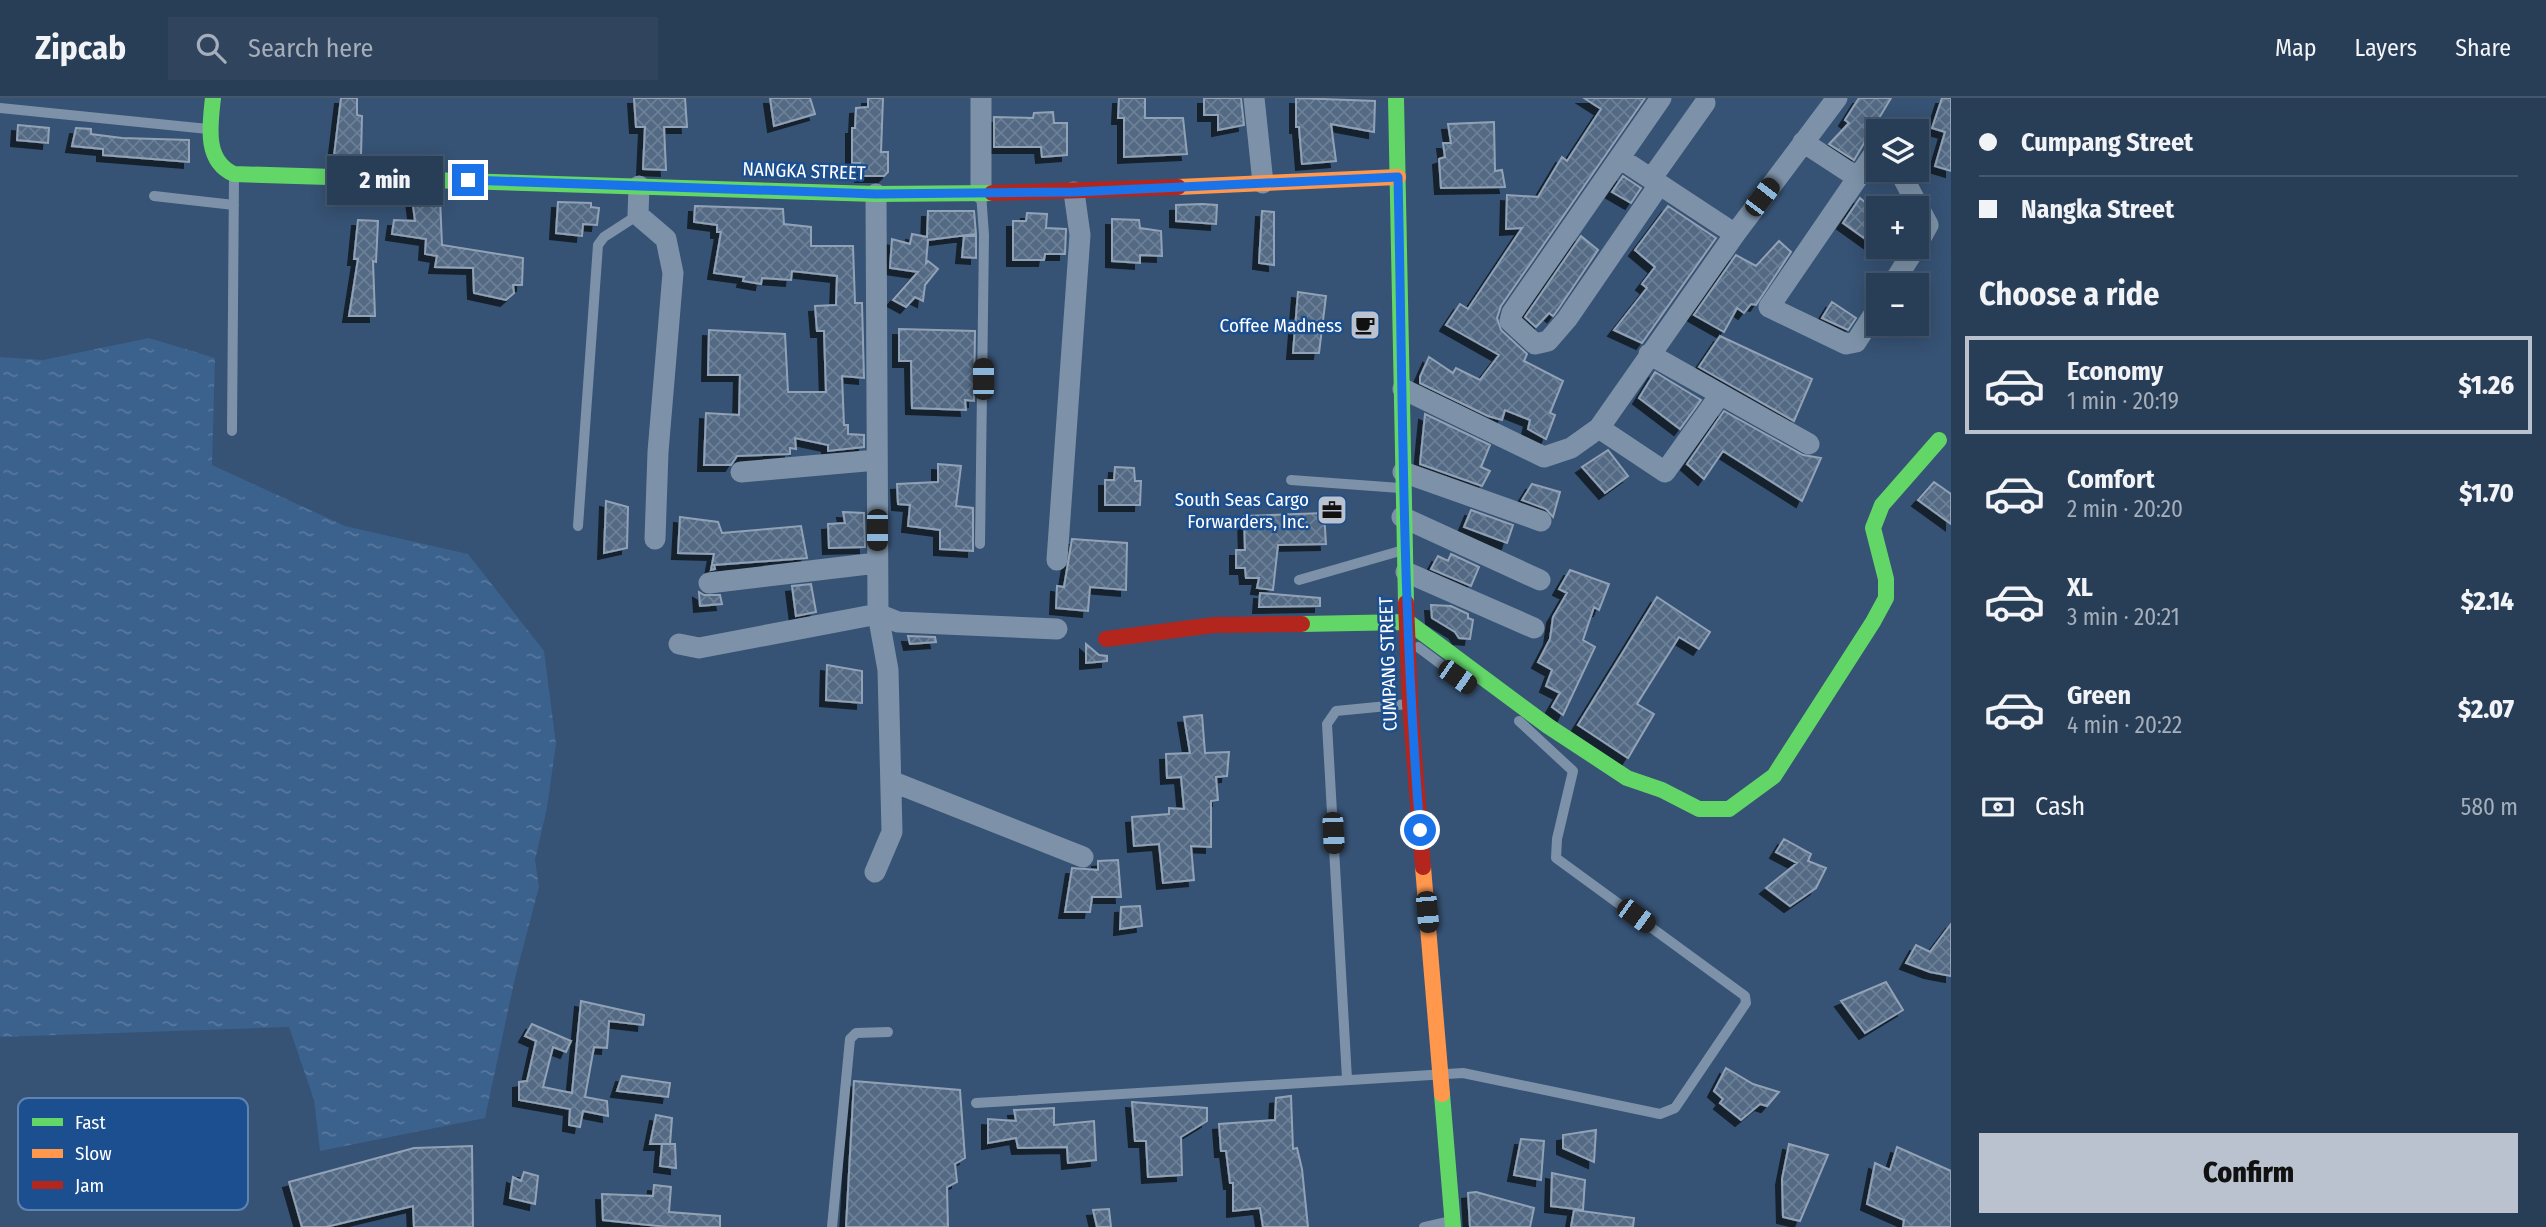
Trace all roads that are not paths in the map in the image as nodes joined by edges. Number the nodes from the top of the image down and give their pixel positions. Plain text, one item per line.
1 (213, 98) edge
2 (981, 98) edge
3 (1254, 98) edge
4 (1396, 98) edge
5 (1661, 98) edge
6 (1837, 98) edge
7 (1705, 103) dead end
8 (0, 108) edge
9 (211, 129) junction
10 (1803, 142) junction
11 (1621, 159) junction
12 (1866, 163) edge
13 (234, 174) junction
14 (1855, 176) junction
15 (1398, 177) junction
16 (1655, 182) junction
17 (1263, 183) junction
18 (639, 186) junction
19 (1074, 192) junction
20 (981, 193) junction
21 (876, 194) junction
22 (153, 196) dead end
23 (234, 205) junction
24 (638, 215) junction
25 (1735, 234) junction
26 (1866, 326) edge
27 (1649, 354) junction
28 (1403, 390) junction
29 (1720, 395) junction
30 (1599, 428) junction
31 (232, 431) dead end
32 (1938, 440) dead end
33 (1809, 444) dead end
34 (877, 460) junction
35 (741, 472) dead end
36 (1403, 480) junction
37 (1291, 481) dead end
38 (1402, 517) junction
39 (1541, 521) dead end
40 (578, 526) dead end
41 (655, 539) dead end
42 (980, 544) dead end
43 (1057, 560) dead end
44 (1405, 561) junction
45 (877, 563) junction
46 (1299, 580) dead end
47 (1540, 580) dead end
48 (709, 583) dead end
49 (878, 614) junction
50 (1408, 622) junction
51 (1534, 628) dead end
52 (1057, 629) dead end
53 (1106, 639) dead end
54 (1408, 640) junction
55 (679, 644) dead end
56 (1471, 687) dead end
57 (1410, 704) junction
58 (1505, 710) dead end
59 (891, 781) junction
60 (1083, 857) dead end
61 (875, 872) dead end
62 (888, 1032) dead end
63 (1440, 1075) junction
64 (1347, 1079) junction
65 (976, 1103) dead end
66 (1453, 1224) edge
67 (832, 1227) edge
68 (1424, 1227) edge

1 - 9 street
2 - 20 street
3 - 17 street
4 - 15 street, CUMPANG STREET
5 - 11 street
6 - 10 street
7 - 16 street
8 - 9 lane
9 - 13 street
10 - 14 street
10 - 25 street
11 - 16 street
11 - 16 street
12 - 14 street
13 - 18 street, NANGKA STREET
13 - 23 lane
14 - 26 street
15 - 17 street, NANGKA STREET
15 - 28 street, CUMPANG STREET
16 - 25 street
17 - 19 street, NANGKA STREET
18 - 21 street, NANGKA STREET
18 - 24 street
19 - 20 street, NANGKA STREET
19 - 43 street
20 - 21 street, NANGKA STREET
20 - 42 lane
21 - 34 street
22 - 23 lane
23 - 31 lane
24 - 40 lane
24 - 41 street
25 - 27 street
27 - 29 street
27 - 30 street
28 - 30 street
28 - 36 street, CUMPANG STREET
29 - 30 street
29 - 33 street
32 - 50 street
34 - 35 street
34 - 45 street
36 - 37 lane
36 - 38 street, CUMPANG STREET
36 - 39 street
38 - 44 street, CUMPANG STREET
38 - 47 street
44 - 46 lane
44 - 50 street, CUMPANG STREET
44 - 51 street
45 - 48 street
45 - 49 street
49 - 52 street
49 - 55 street
49 - 59 street
50 - 53 street
50 - 54 street, CUMPANG STREET
54 - 56 lane
54 - 57 street, CUMPANG STREET
57 - 63 street, CUMPANG STREET
57 - 64 lane
58 - 63 lane
59 - 60 street
59 - 61 street
62 - 67 lane
63 - 64 lane
63 - 66 street, CUMPANG STREET
64 - 65 lane
66 - 68 lane

